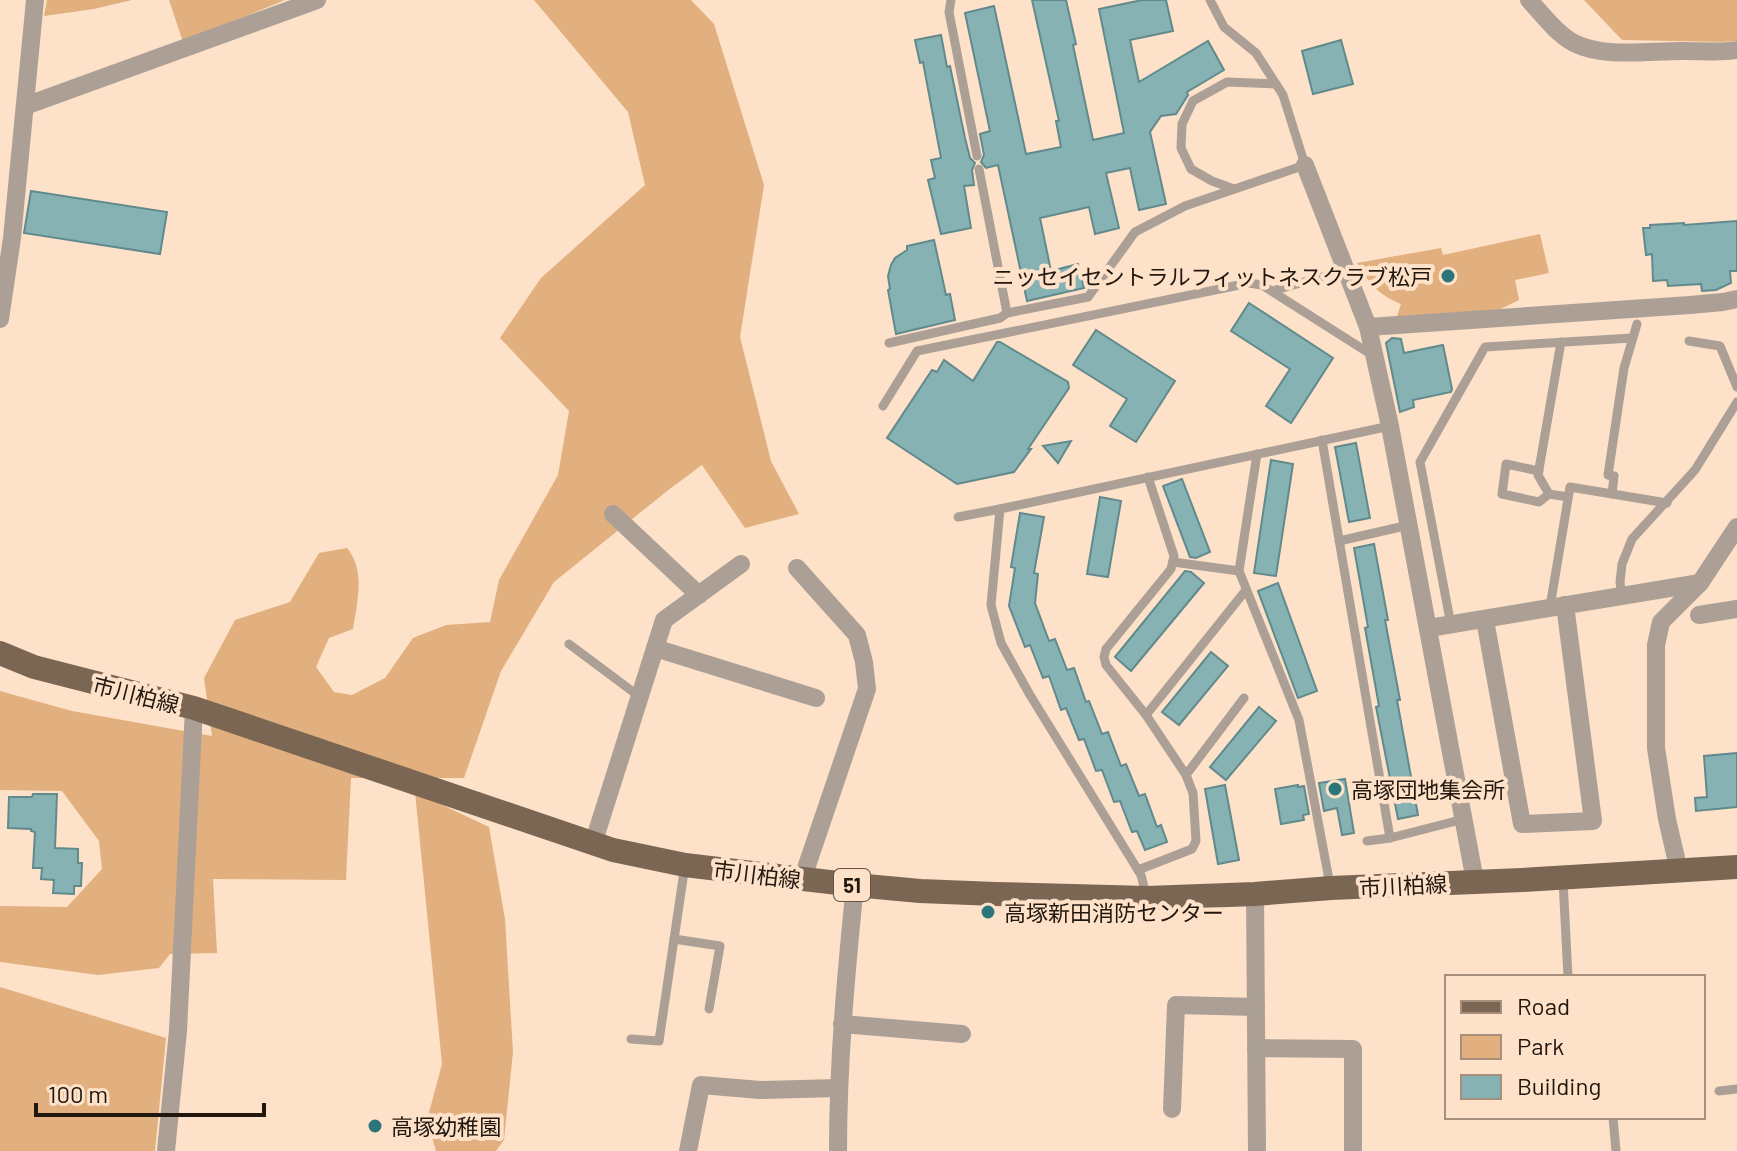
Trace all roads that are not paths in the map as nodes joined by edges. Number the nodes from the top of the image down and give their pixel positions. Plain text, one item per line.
1 (35, 0) edge
2 (317, 0) edge
3 (951, 0) edge
4 (1210, 0) edge
5 (1529, 0) edge
6 (1737, 50) edge
7 (1276, 84) junction
8 (25, 106) junction
9 (977, 156) dead end
10 (1305, 165) junction
11 (979, 169) dead end
12 (1234, 189) junction
13 (1346, 270) junction
14 (1272, 291) junction
15 (1737, 299) edge
16 (1007, 313) junction
17 (0, 319) edge
18 (1637, 324) dead end
19 (1368, 327) junction
20 (1632, 338) junction
21 (1689, 341) dead end
22 (1561, 342) junction
23 (889, 343) dead end
24 (1375, 356) junction
25 (1737, 387) edge
26 (1737, 402) edge
27 (883, 406) dead end
28 (1390, 426) junction
29 (1322, 440) junction
30 (1257, 454) junction
31 (1539, 471) junction
32 (1148, 477) junction
33 (1549, 494) junction
34 (1612, 494) junction
35 (1568, 497) junction
36 (1667, 503) junction
37 (1000, 509) junction
38 (613, 514) dead end
39 (958, 517) dead end
40 (1409, 525) junction
41 (1737, 527) edge
42 (1339, 541) junction
43 (1173, 562) junction
44 (741, 564) dead end
45 (797, 568) dead end
46 (1239, 571) junction
47 (1700, 583) junction
48 (1246, 590) junction
49 (699, 595) junction
50 (1622, 596) junction
51 (1557, 606) junction
52 (1737, 609) edge
53 (1699, 615) dead end
54 (1485, 620) junction
55 (1451, 625) junction
56 (1429, 628) junction
57 (569, 644) dead end
58 (655, 648) junction
59 (0, 653) edge
60 (640, 697) junction
61 (816, 698) dead end
62 (1244, 698) dead end
63 (194, 708) junction
64 (1146, 715) junction
65 (1186, 775) junction
66 (1464, 819) junction
67 (1390, 838) junction
68 (1367, 841) dead end
69 (593, 844) junction
70 (685, 865) junction
71 (1737, 867) edge
72 (1138, 870) junction
73 (1679, 871) junction
74 (1563, 877) junction
75 (802, 880) junction
76 (1475, 881) junction
77 (855, 885) junction
78 (1331, 888) junction
79 (1255, 894) junction
80 (1147, 898) junction
81 (674, 939) junction
82 (1568, 975) edge
83 (1256, 1007) junction
84 (709, 1009) dead end
85 (842, 1024) junction
86 (962, 1034) dead end
87 (631, 1039) dead end
88 (1256, 1048) junction
89 (838, 1088) junction
90 (1737, 1089) edge
91 (1719, 1091) dead end
92 (1172, 1109) dead end
93 (1613, 1119) edge
94 (166, 1151) edge
95 (688, 1151) edge
96 (838, 1151) edge
97 (1257, 1151) edge
98 (1353, 1151) edge
99 (1616, 1151) edge

1 - 8 street
2 - 8 street
3 - 9 lane
4 - 7 lane
5 - 6 street
7 - 10 lane
7 - 12 lane
8 - 17 street
10 - 12 lane
10 - 13 street
11 - 16 lane
12 - 16 lane
13 - 14 lane
13 - 19 street
14 - 24 lane
14 - 27 lane
15 - 19 street
16 - 23 lane
18 - 20 lane
19 - 24 street
20 - 22 lane
20 - 34 lane
21 - 25 lane
22 - 31 lane
22 - 55 lane
24 - 28 street
26 - 36 lane
28 - 29 lane
28 - 40 street
29 - 30 lane
29 - 42 lane
30 - 32 lane
30 - 46 lane
31 - 33 lane
31 - 33 lane
32 - 37 lane
32 - 43 lane
33 - 35 lane
34 - 35 lane
34 - 36 lane
35 - 51 lane
36 - 50 lane
37 - 39 lane
37 - 72 lane
38 - 49 street
40 - 42 lane
40 - 56 street
41 - 47 street
42 - 67 lane
43 - 46 lane
43 - 64 lane
44 - 49 street
45 - 75 street
46 - 48 lane
47 - 50 street
47 - 73 street
48 - 64 lane
48 - 78 lane
49 - 58 street
50 - 51 street
51 - 54 street
51 - 54 street
52 - 53 street
54 - 55 street
55 - 56 street
56 - 66 street
57 - 60 lane
58 - 60 street
58 - 61 street
59 - 63 main road, 市川柏線 / 51
60 - 69 street
62 - 65 lane
63 - 69 main road, 市川柏線 / 51
63 - 94 street
64 - 65 lane
65 - 72 lane
66 - 67 lane
66 - 76 street
67 - 68 lane
69 - 70 main road, 市川柏線 / 51
70 - 75 main road, 市川柏線 / 51
70 - 81 lane
71 - 73 main road, 市川柏線 / 51
72 - 80 lane
73 - 74 main road, 市川柏線 / 51
74 - 76 main road, 市川柏線 / 51
74 - 82 lane
75 - 77 main road, 市川柏線 / 51
76 - 78 main road, 市川柏線 / 51
77 - 80 main road, 市川柏線 / 51
77 - 85 street
78 - 79 main road, 市川柏線 / 51
79 - 80 main road, 市川柏線 / 51
79 - 83 street
81 - 84 lane
81 - 87 lane
83 - 88 street
83 - 92 street
85 - 86 street
85 - 89 street
88 - 97 street
88 - 98 street
89 - 95 street
89 - 96 street
90 - 91 lane
93 - 99 lane

